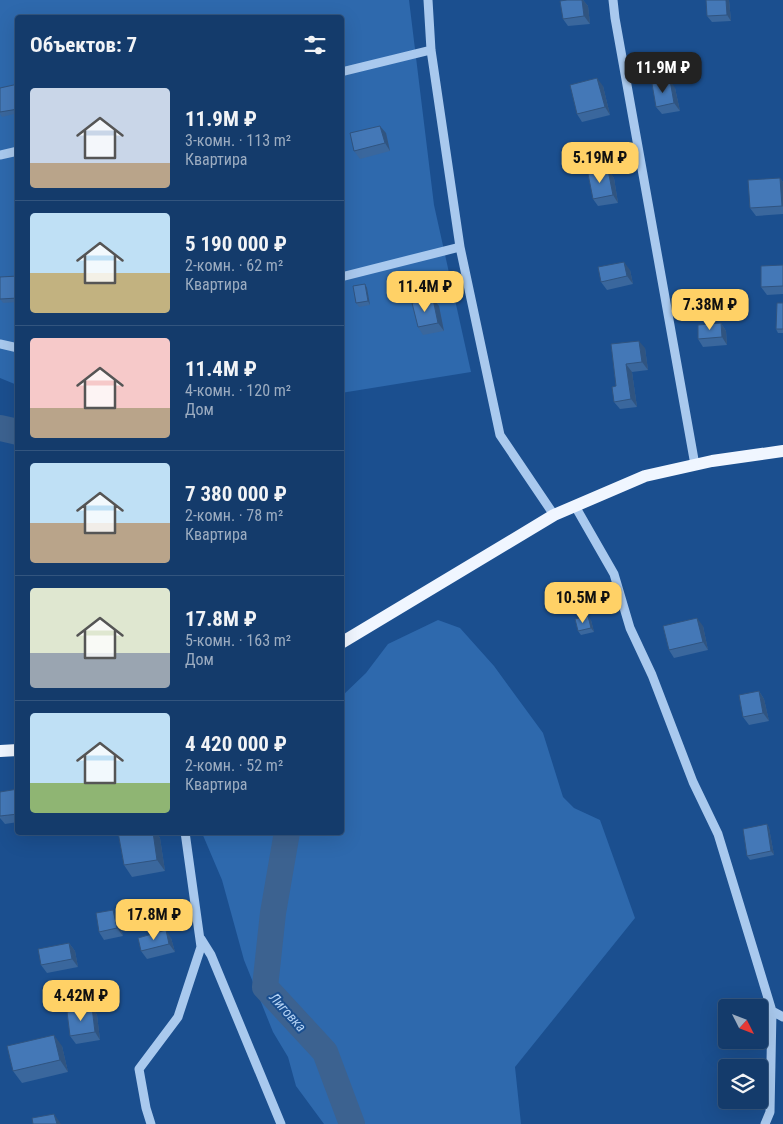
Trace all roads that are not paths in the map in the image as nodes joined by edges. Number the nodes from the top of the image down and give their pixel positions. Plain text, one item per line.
1 (428, 0) edge
2 (613, 0) edge
3 (431, 50) junction
4 (344, 71) edge
5 (15, 152) edge
6 (0, 156) edge
7 (460, 247) junction
8 (344, 276) edge
9 (0, 344) edge
10 (15, 347) edge
11 (783, 451) edge
12 (695, 465) junction
13 (575, 506) junction
14 (554, 515) junction
15 (344, 641) edge
16 (15, 750) edge
17 (0, 751) edge
18 (185, 835) edge
19 (199, 937) junction
20 (772, 1010) junction
21 (783, 1017) edge
22 (151, 1124) edge
23 (281, 1124) edge
24 (765, 1124) edge

1 - 3 street
2 - 12 street
3 - 4 street
3 - 7 street
5 - 6 street
7 - 8 street
7 - 14 street
9 - 10 street
11 - 12 main road
12 - 13 main road
13 - 14 main road
13 - 20 street
14 - 15 main road
16 - 17 main road
18 - 19 street
19 - 22 street
19 - 23 street
20 - 21 street
20 - 24 street

